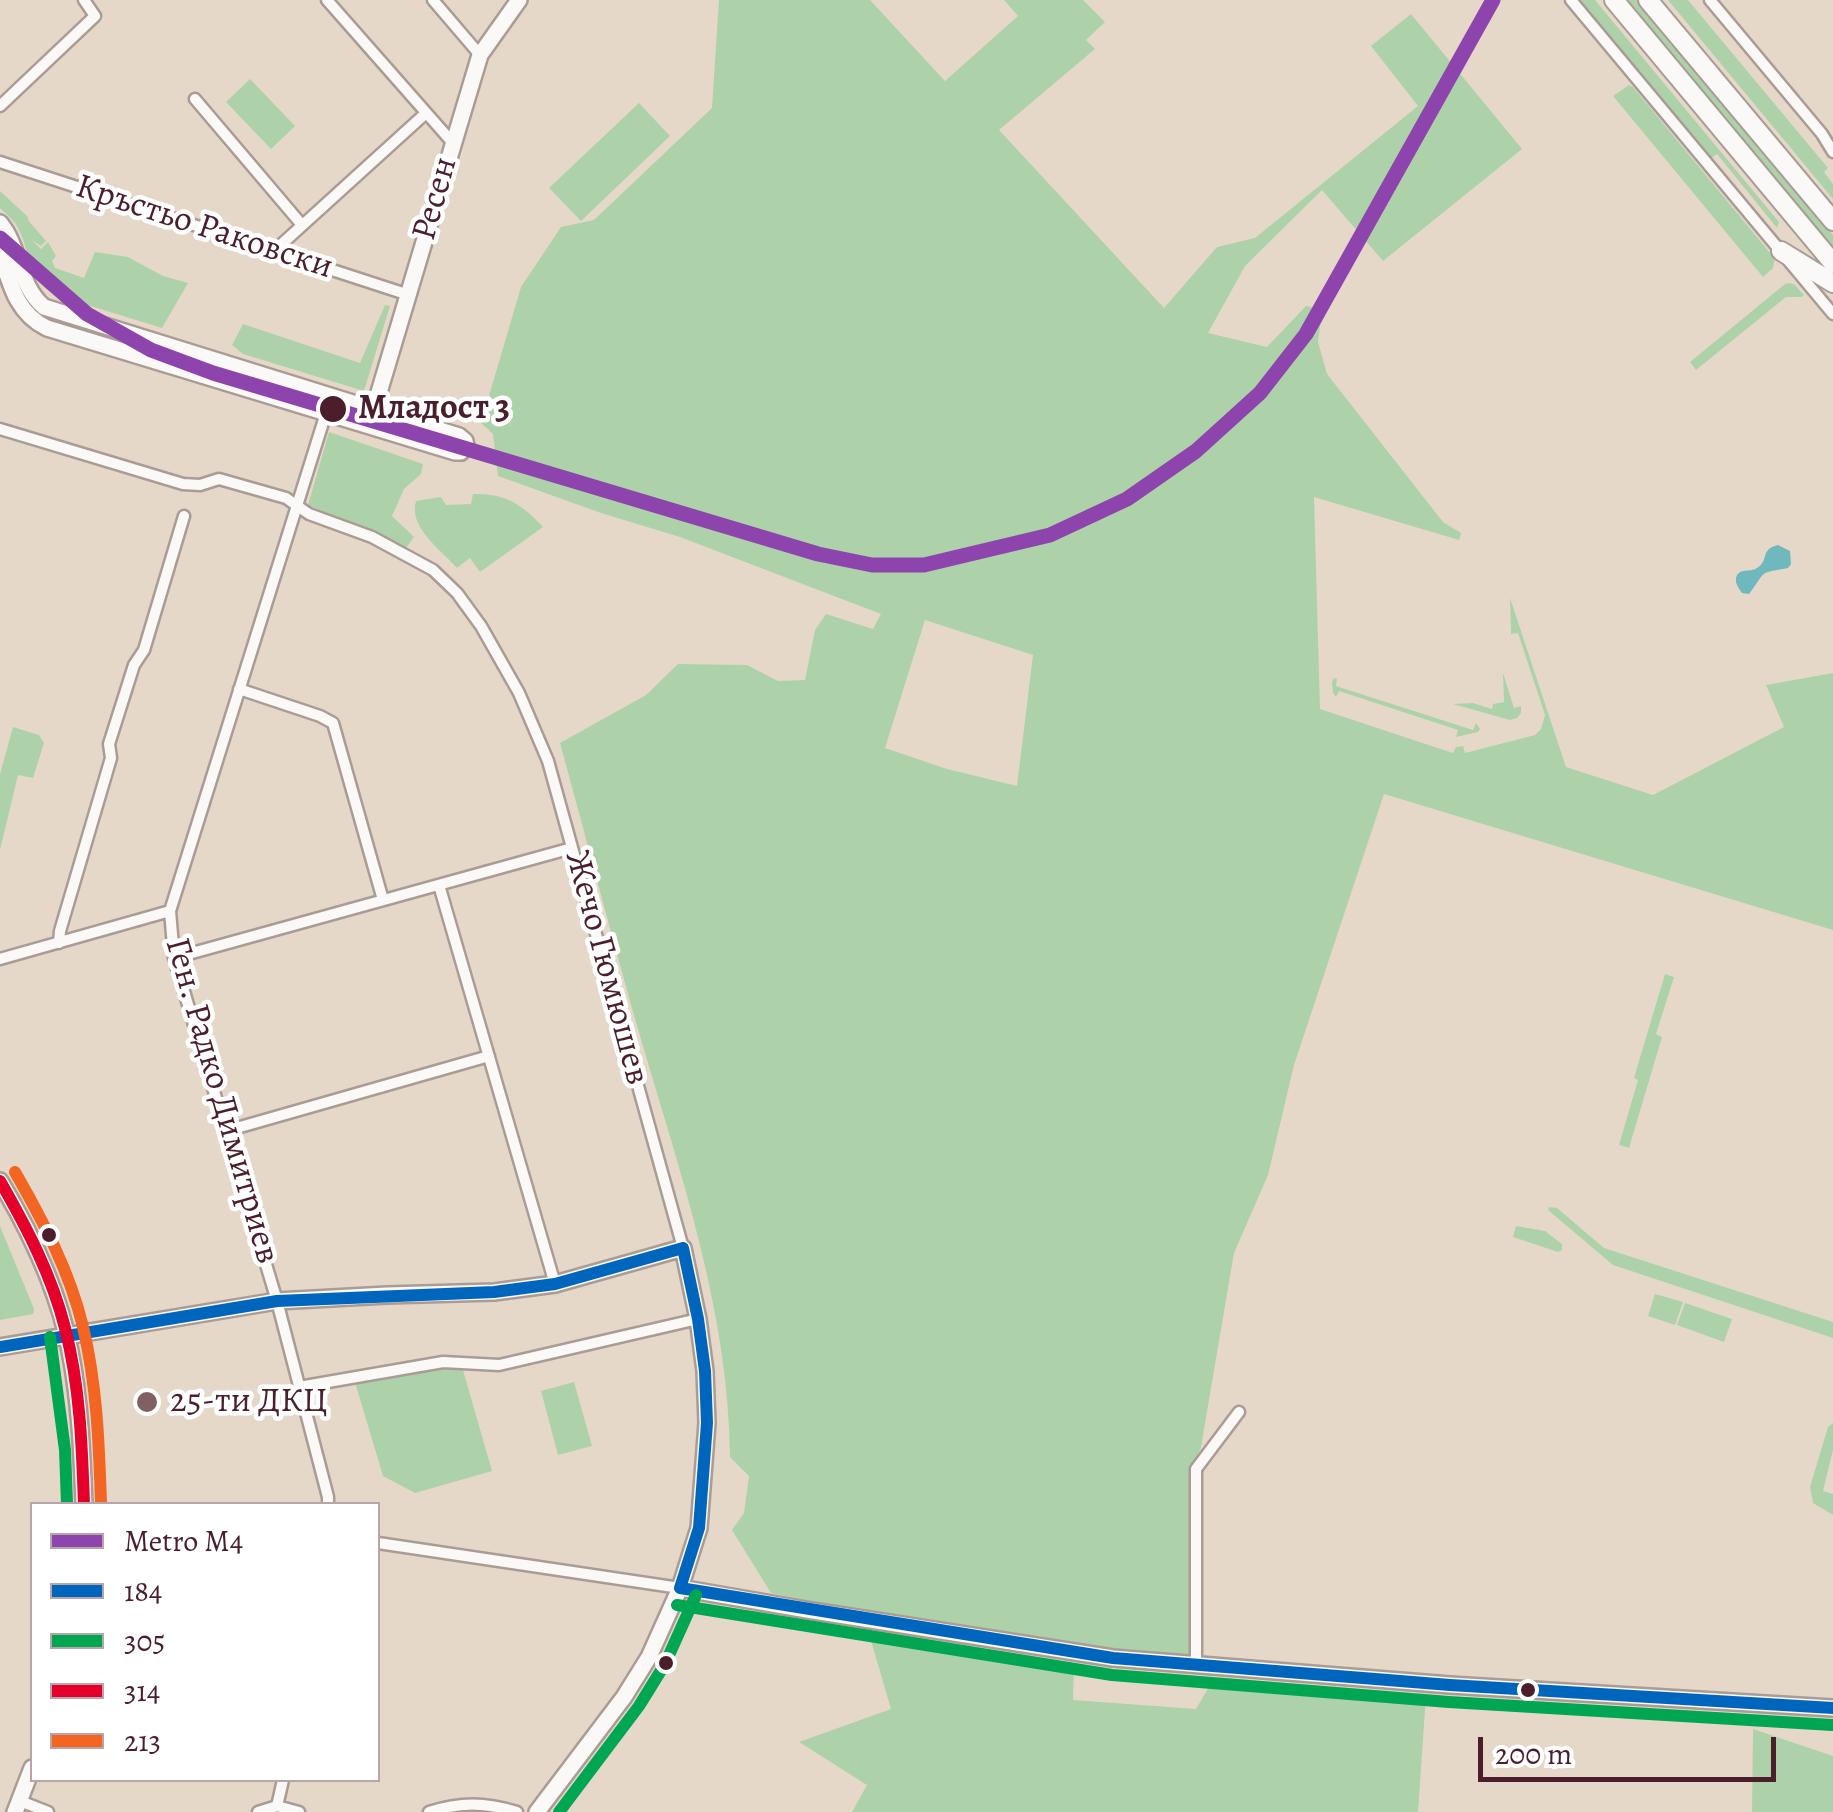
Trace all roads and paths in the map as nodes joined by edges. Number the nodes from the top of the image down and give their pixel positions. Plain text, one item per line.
1 (84, 0) edge
2 (327, 0) edge
3 (433, 0) edge
4 (519, 0) edge
5 (1571, 0) edge
6 (1614, 0) edge
7 (1648, 0) edge
8 (1710, 0) edge
9 (480, 55) junction
10 (195, 99) dead end
11 (0, 106) edge
12 (426, 113) junction
13 (452, 142) junction
14 (1833, 152) edge
15 (0, 162) edge
16 (1833, 222) edge
17 (0, 224) edge
18 (302, 225) junction
19 (1781, 250) junction
20 (274, 251) junction
21 (0, 252) edge
22 (1833, 264) edge
23 (1833, 283) edge
24 (409, 295) junction
25 (1833, 314) edge
26 (374, 409) junction
27 (326, 413) junction
28 (0, 429) edge
29 (297, 506) junction
30 (184, 516) dead end
31 (240, 689) junction
32 (572, 848) junction
33 (439, 885) junction
34 (384, 900) junction
35 (170, 911) junction
36 (59, 943) junction
37 (174, 958) junction
38 (0, 959) edge
39 (489, 1056) junction
40 (226, 1131) junction
41 (0, 1181) edge
42 (682, 1248) junction
43 (555, 1284) junction
44 (277, 1302) junction
45 (698, 1319) junction
46 (67, 1336) junction
47 (0, 1347) edge
48 (299, 1387) junction
49 (1239, 1412) dead end
50 (84, 1502) edge
51 (328, 1502) edge
52 (380, 1543) edge
53 (680, 1588) junction
54 (1196, 1666) junction
55 (1833, 1708) edge
56 (30, 1773) edge
57 (283, 1782) edge
58 (17, 1806) edge
59 (278, 1806) junction
60 (48, 1812) edge
61 (258, 1812) edge
62 (299, 1812) edge
63 (429, 1812) edge
64 (517, 1812) edge
65 (538, 1812) edge

1 - 11 street
2 - 12 street
3 - 9 street
4 - 9 street, Ресен
5 - 19 street
6 - 22 highway
7 - 16 highway
8 - 14 street
9 - 13 street, Ресен
10 - 18 street
12 - 13 street
12 - 18 street
13 - 24 street, Ресен
15 - 20 street, Кръстьо Раковски
17 - 26 street
18 - 20 street
19 - 23 highway
19 - 25 street
20 - 24 street, Кръстьо Раковски
21 - 27 street
24 - 26 street, Ресен
26 - 27 street
27 - 29 street, Ген. Радко Димитриев
28 - 29 street, Жечо Гюмюшев
29 - 31 street, Ген. Радко Димитриев
29 - 32 street, Жечо Гюмюшев
30 - 36 street
31 - 34 street
31 - 35 street, Ген. Радко Димитриев
32 - 33 street
32 - 42 street, Жечо Гюмюшев
33 - 34 street
33 - 39 street
34 - 37 street
35 - 36 street
35 - 37 street, Ген. Радко Димитриев
36 - 38 street
37 - 40 street, Ген. Радко Димитриев
39 - 40 street
39 - 43 street
40 - 44 street, Ген. Радко Димитриев
41 - 46 street
42 - 43 street
42 - 45 street, Жечо Гюмюшев
43 - 44 street
44 - 46 street
44 - 48 street, Ген. Радко Димитриев
45 - 48 street
45 - 53 street, Жечо Гюмюшев
46 - 47 street
46 - 50 street
48 - 51 street, Ген. Радко Димитриев
49 - 54 street
52 - 53 street
53 - 54 street
53 - 65 street, Жечо Гюмюшев
54 - 55 street
56 - 58 street
57 - 59 street
58 - 60 street
59 - 61 street
59 - 62 street
63 - 64 street

